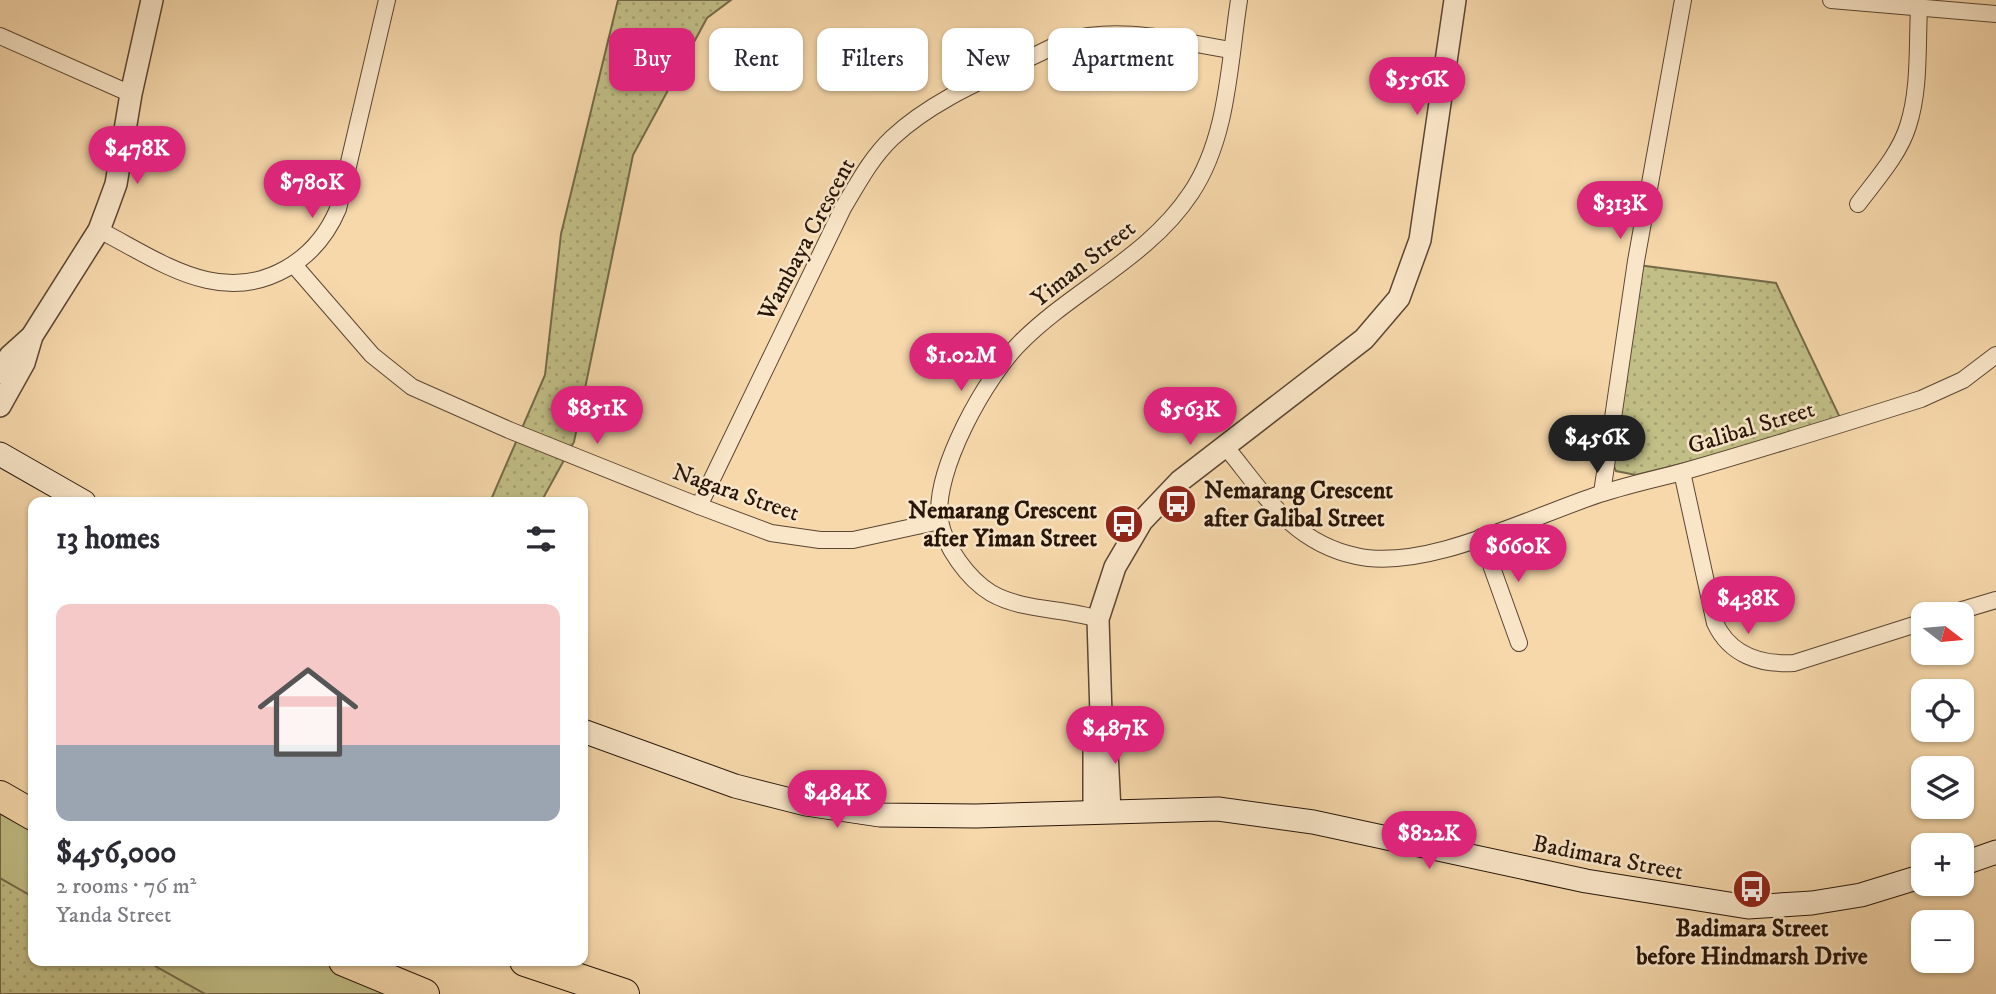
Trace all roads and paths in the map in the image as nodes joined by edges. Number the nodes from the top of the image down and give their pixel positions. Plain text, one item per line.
1 (152, 0) edge
2 (387, 0) edge
3 (1239, 0) edge
4 (1455, 0) edge
5 (1683, 0) edge
6 (1831, 0) edge
7 (1919, 8) junction
8 (1996, 14) edge
9 (0, 36) edge
10 (1231, 50) junction
11 (131, 94) junction
12 (1858, 204) dead end
13 (99, 230) junction
14 (294, 265) junction
15 (32, 336) junction
16 (1996, 355) edge
17 (0, 373) edge
18 (0, 406) edge
19 (1225, 446) junction
20 (0, 454) edge
21 (1682, 472) junction
22 (1602, 493) junction
23 (76, 497) edge
24 (699, 506) junction
25 (940, 520) junction
26 (1482, 537) junction
27 (1996, 600) edge
28 (1974, 607) edge
29 (1098, 619) junction
30 (1911, 626) edge
31 (1519, 643) dead end
32 (588, 733) edge
33 (0, 773) edge
34 (28, 789) edge
35 (0, 796) edge
36 (1102, 811) junction
37 (28, 813) edge
38 (1996, 852) edge
39 (1974, 860) edge
40 (1911, 880) edge
41 (356, 966) edge
42 (540, 966) edge
43 (424, 994) edge
44 (624, 994) edge

1 - 11 street
2 - 14 street
3 - 10 street, Yiman Street
4 - 19 street
5 - 22 street
6 - 7 street
7 - 8 street
7 - 12 street
9 - 11 street
10 - 24 street, Wambaya Crescent
10 - 25 street, Yiman Street
11 - 13 street
13 - 14 street
13 - 15 street
14 - 24 street, Nagara Street
15 - 17 street
15 - 18 street
16 - 21 street, Galibal Street
19 - 26 street, Galibal Street
19 - 29 street
20 - 23 main road
21 - 22 street, Galibal Street
21 - 30 street
22 - 26 street, Galibal Street
24 - 25 street, Nagara Street
25 - 29 street
26 - 31 street
27 - 28 street
29 - 36 street
32 - 36 main road, Badimara Street
33 - 34 highway
35 - 37 highway
36 - 40 main road, Badimara Street
38 - 39 main road
41 - 43 highway
42 - 44 highway

